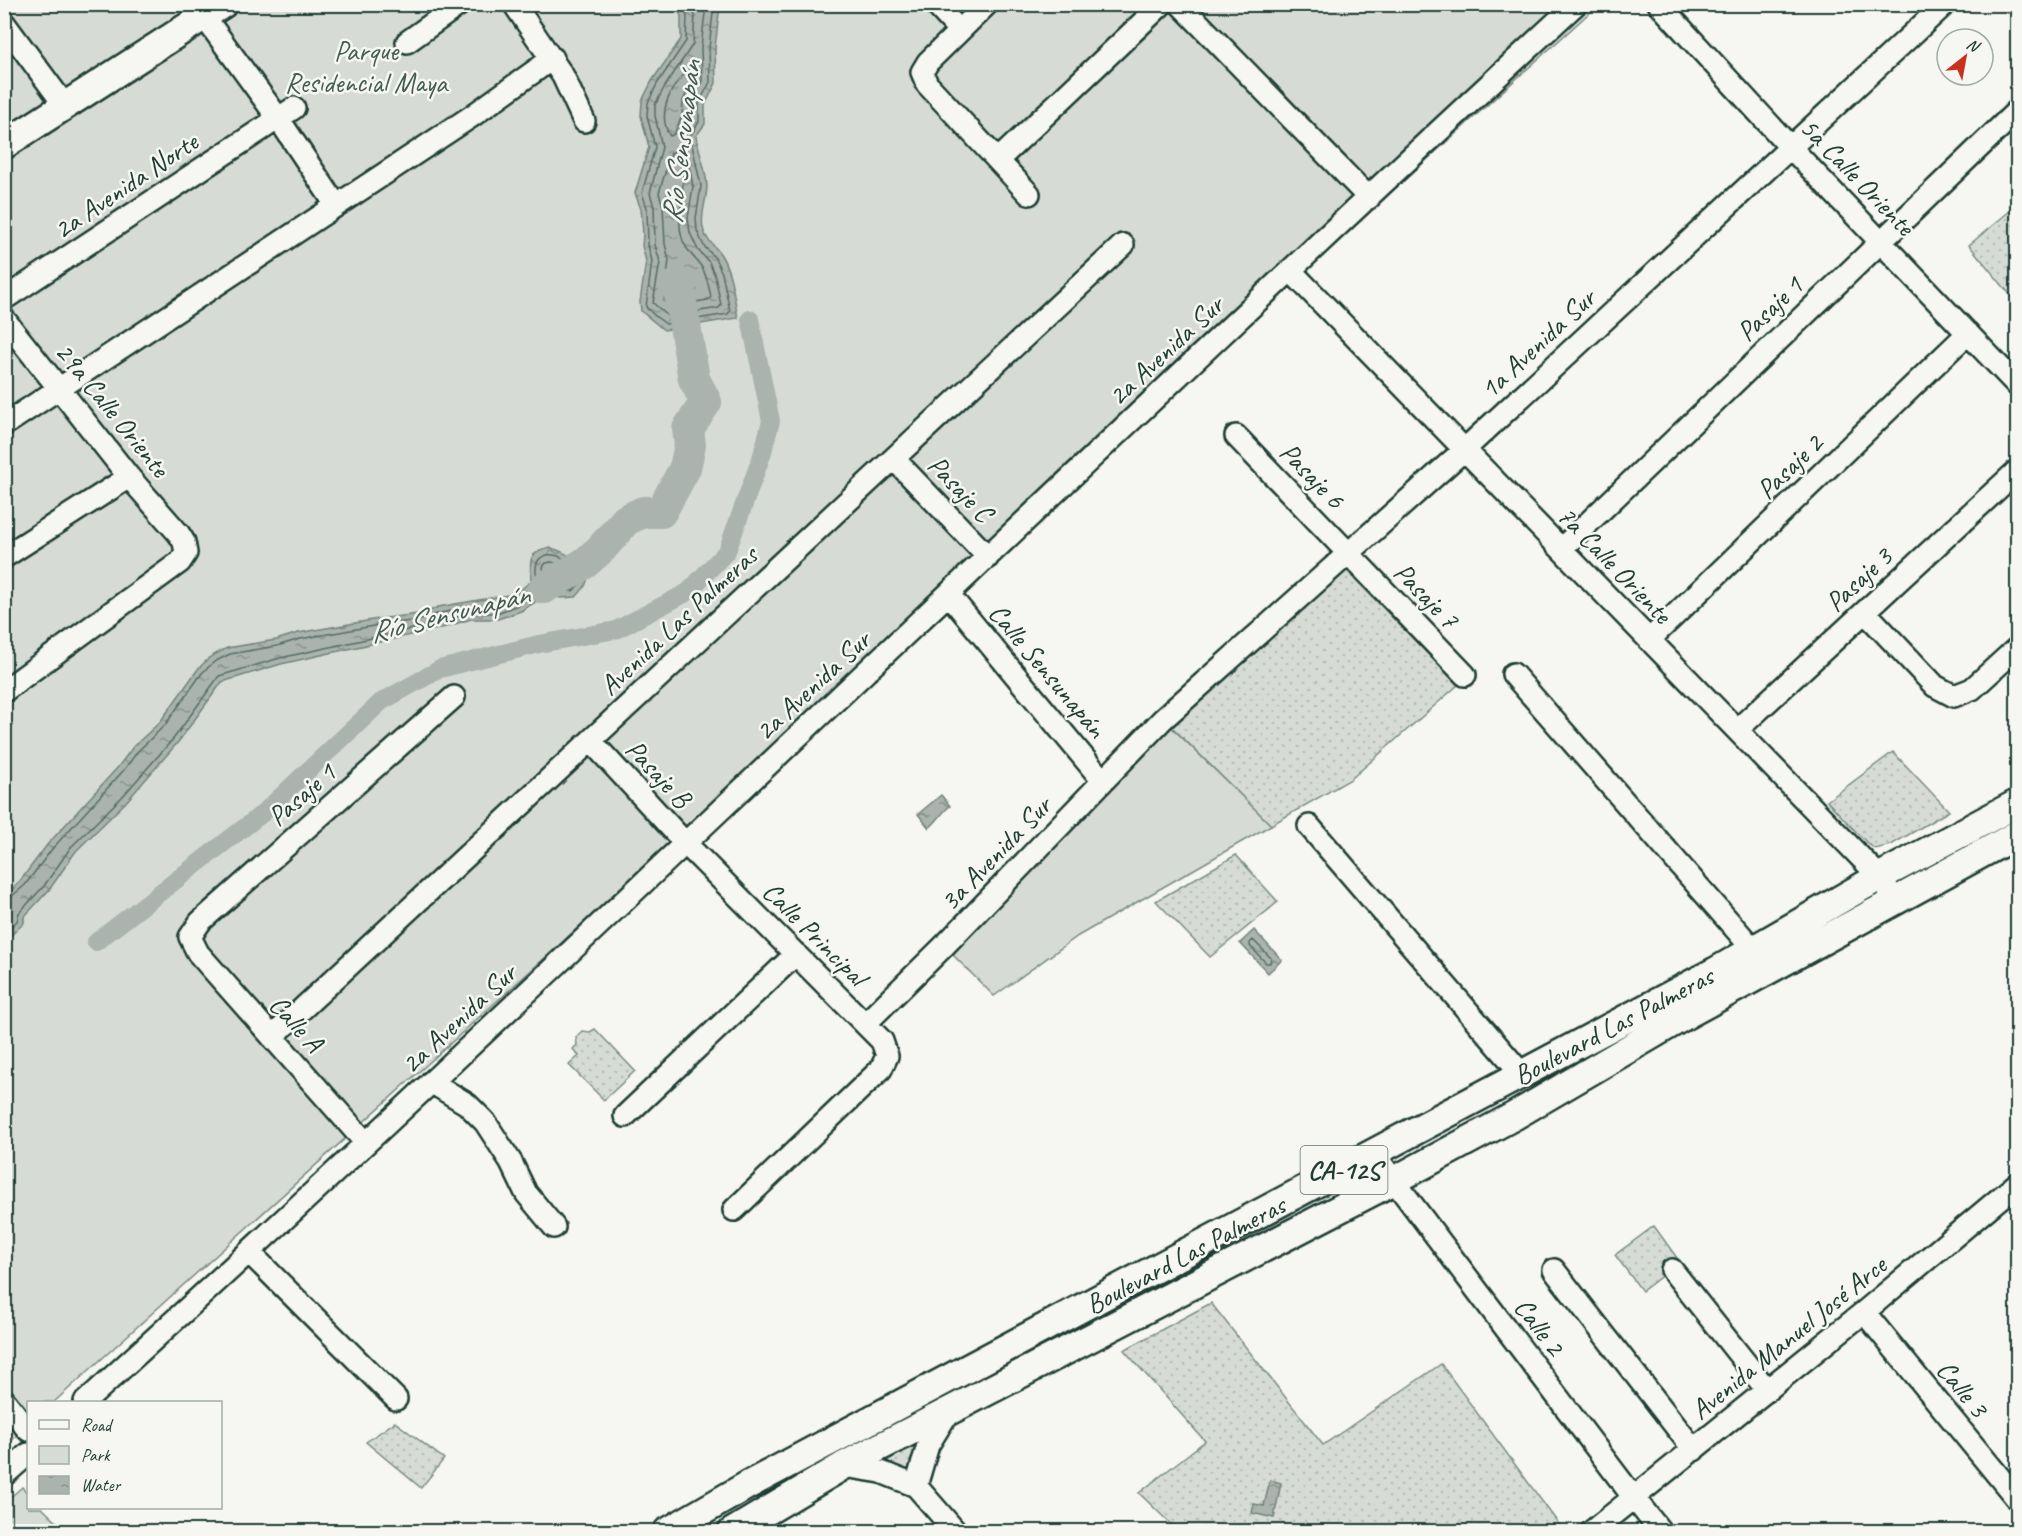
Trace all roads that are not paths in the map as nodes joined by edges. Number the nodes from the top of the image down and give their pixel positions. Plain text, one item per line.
1 (460, 4) edge
2 (514, 4) edge
3 (935, 4) edge
4 (987, 4) edge
5 (1162, 4) edge
6 (1180, 4) edge
7 (1576, 4) edge
8 (1659, 4) edge
9 (1945, 4) edge
10 (207, 9) edge
11 (4, 23) edge
12 (959, 30) junction
13 (407, 42) dead end
14 (553, 58) junction
15 (66, 107) junction
16 (2018, 110) edge
17 (286, 113) junction
18 (584, 121) dead end
19 (4, 145) edge
20 (1791, 148) junction
21 (998, 160) junction
22 (1029, 194) dead end
23 (1369, 198) junction
24 (336, 205) junction
25 (1880, 240) junction
26 (1123, 245) dead end
27 (1291, 271) junction
28 (4, 299) edge
29 (4, 319) edge
30 (1968, 333) junction
31 (2018, 386) edge
32 (59, 390) junction
33 (4, 425) edge
34 (1236, 436) dead end
35 (1464, 450) junction
36 (894, 459) junction
37 (2018, 470) edge
38 (129, 477) junction
39 (1561, 549) junction
40 (1348, 553) junction
41 (4, 557) edge
42 (988, 557) junction
43 (949, 595) junction
44 (1865, 612) junction
45 (1649, 639) junction
46 (2018, 647) edge
47 (1513, 674) dead end
48 (1465, 675) dead end
49 (4, 691) edge
50 (454, 697) dead end
51 (1163, 718) joint
52 (1737, 730) junction
53 (591, 741) junction
54 (1103, 781) junction
55 (2018, 803) edge
56 (1309, 826) dead end
57 (2018, 834) edge
58 (686, 844) junction
59 (1879, 877) junction
60 (1896, 899) junction
61 (190, 937) joint
62 (1753, 949) junction
63 (796, 954) junction
64 (865, 1024) junction
65 (272, 1037) junction
66 (1521, 1073) junction
67 (431, 1082) junction
68 (625, 1116) dead end
69 (366, 1143) junction
70 (1374, 1154) junction
71 (1395, 1180) junction
72 (2015, 1189) edge
73 (734, 1210) dead end
74 (554, 1227) dead end
75 (249, 1252) junction
76 (1554, 1270) dead end
77 (1672, 1270) dead end
78 (1864, 1312) junction
79 (1767, 1390) junction
80 (396, 1399) dead end
81 (4, 1400) edge
82 (86, 1401) edge
83 (949, 1412) junction
84 (27, 1429) edge
85 (1694, 1450) junction
86 (27, 1455) edge
87 (843, 1467) junction
88 (4, 1475) edge
89 (916, 1486) junction
90 (1634, 1498) junction
91 (2018, 1500) edge
92 (667, 1532) edge
93 (732, 1532) edge
94 (956, 1532) edge
95 (1592, 1532) edge
96 (1661, 1532) edge

1 - 13 street
2 - 14 street
3 - 12 street
4 - 12 street
5 - 21 street
6 - 23 street
7 - 23 street, 2a Avenida Sur
8 - 20 street, 5a Calle Oriente
9 - 20 street, 1a Avenida Sur
10 - 15 main road
10 - 17 street
11 - 15 street
12 - 21 street
14 - 18 street
14 - 24 street
15 - 19 main road
16 - 25 street, Pasaje 1
17 - 24 street
17 - 28 street, 2a Avenida Norte
20 - 25 street, 5a Calle Oriente
20 - 35 street, 1a Avenida Sur
21 - 22 street
23 - 27 street, 2a Avenida Sur
24 - 32 street
25 - 30 street, 5a Calle Oriente
25 - 39 street, Pasaje 1
26 - 36 street, Avenida Las Palmeras
27 - 35 street, 7a Calle Oriente
27 - 42 street, 2a Avenida Sur
29 - 32 street, 29a Calle Oriente
30 - 31 street, 5a Calle Oriente
30 - 45 street, Pasaje 2
32 - 33 street
32 - 38 street, 29a Calle Oriente
34 - 40 street, Pasaje 6
35 - 39 street, 7a Calle Oriente
35 - 40 street, 1a Avenida Sur
36 - 42 street, Pasaje C
36 - 53 street, Avenida Las Palmeras
37 - 44 street, Pasaje 3
38 - 41 street
38 - 49 street, 29a Calle Oriente
39 - 45 street, 7a Calle Oriente
40 - 48 street, Pasaje 7
40 - 51 street, 1a Avenida Sur
42 - 43 street, 2a Avenida Sur
43 - 54 street, Calle Sensunapán
43 - 58 street, 2a Avenida Sur
44 - 46 street
44 - 52 street, Pasaje 3
45 - 52 street, 7a Calle Oriente
47 - 62 street
50 - 61 street, Pasaje 1
51 - 54 street, 3a Avenida Sur
52 - 59 street, 7a Calle Oriente
53 - 58 street, Pasaje B
53 - 65 street, Avenida Las Palmeras
54 - 64 street, 3a Avenida Sur
55 - 59 main road, Boulevard Las Palmeras / CA-12S
56 - 66 street
57 - 60 main road, Boulevard Las Palmeras
58 - 63 street, Calle Principal
58 - 67 street, 2a Avenida Sur
59 - 60 street, 7a Calle Oriente
59 - 62 main road, Boulevard Las Palmeras / CA-12S
60 - 71 main road, Boulevard Las Palmeras
61 - 65 street, Calle A
62 - 66 main road, Boulevard Las Palmeras / CA-12S
63 - 64 street, Calle Principal
63 - 68 street
64 - 73 street, Calle Principal
65 - 69 street, Calle A
66 - 70 main road, Boulevard Las Palmeras / CA-12S
67 - 69 street, 2a Avenida Sur
67 - 74 street
69 - 75 street, 2a Avenida Sur
70 - 71 street, Calle 2
70 - 92 main road, Boulevard Las Palmeras / CA-12S
71 - 83 main road, Boulevard Las Palmeras
71 - 90 street, Calle 2
72 - 78 street, Avenida Manuel José Arce
75 - 80 street
75 - 82 street, 2a Avenida Sur
76 - 85 street
77 - 79 street
78 - 79 street, Avenida Manuel José Arce
78 - 91 street, Calle 3
79 - 85 street, Avenida Manuel José Arce
81 - 84 street
83 - 87 main road, Boulevard Las Palmeras
83 - 89 street
85 - 90 street, Avenida Manuel José Arce
86 - 88 street
87 - 89 street
87 - 93 main road, Boulevard Las Palmeras
89 - 94 street
90 - 95 street, Avenida Manuel José Arce
90 - 96 street, Calle 2

